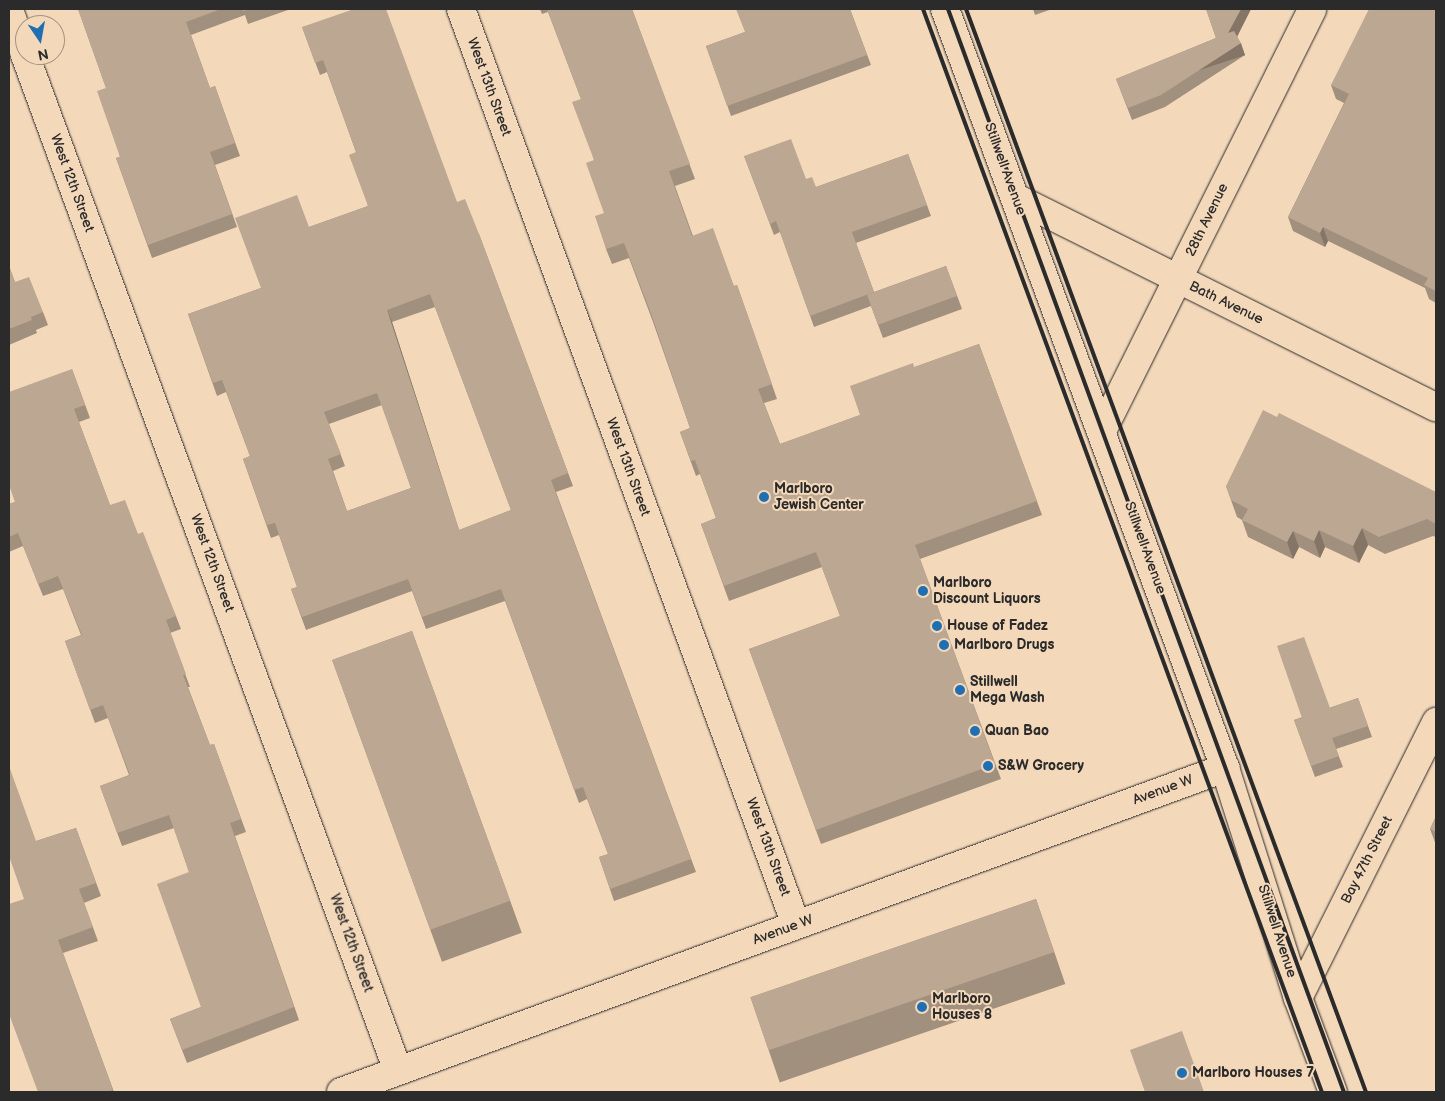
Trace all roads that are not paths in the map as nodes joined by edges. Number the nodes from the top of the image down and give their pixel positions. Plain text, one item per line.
1 (461, 9) edge
2 (945, 9) edge
3 (1312, 9) edge
4 (9, 10) edge
5 (15, 27) edge
6 (29, 65) edge
7 (1016, 198) junction
8 (1178, 279) junction
9 (1436, 407) edge
10 (1102, 431) junction
11 (1436, 722) edge
12 (1225, 768) junction
13 (796, 925) junction
14 (1298, 998) junction
15 (398, 1071) junction
16 (341, 1092) edge
17 (1333, 1092) edge

1 - 13 street, West 13th Street
2 - 7 street, Stillwell Avenue
3 - 8 street, 28th Avenue
4 - 5 street, West 12th Street
6 - 15 street, West 12th Street
7 - 8 street, Bath Avenue
7 - 10 street, Stillwell Avenue
8 - 9 street, Bath Avenue
8 - 10 street, 28th Avenue
10 - 12 street, Stillwell Avenue
11 - 14 street, Bay 47th Street
12 - 13 street, Avenue W
12 - 14 street, Stillwell Avenue
13 - 15 street, Avenue W
14 - 17 street, Stillwell Avenue
15 - 16 street, Avenue W

